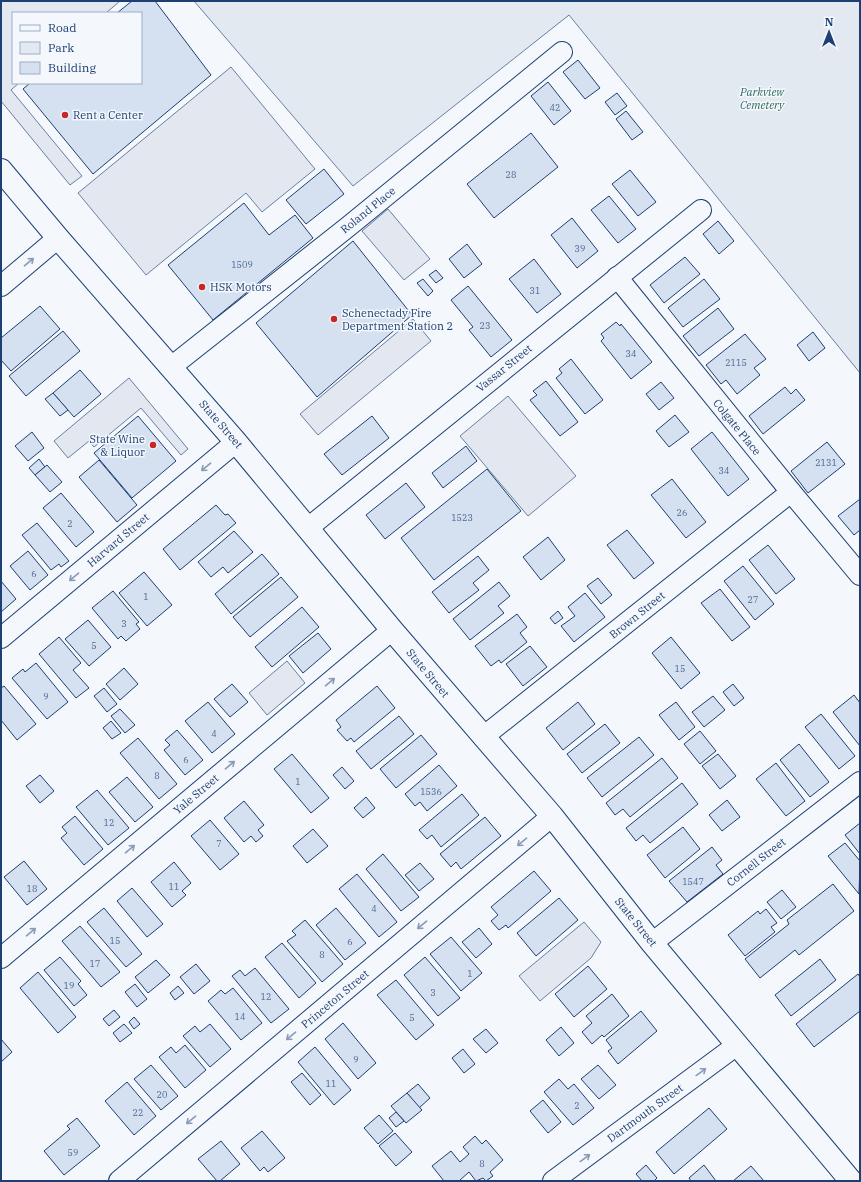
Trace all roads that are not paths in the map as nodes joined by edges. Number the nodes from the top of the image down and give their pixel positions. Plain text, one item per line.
1 (562, 52) dead end
2 (1, 170) edge
3 (701, 210) dead end
4 (58, 238) junction
5 (616, 277) junction
6 (1, 286) edge
7 (171, 367) junction
8 (236, 442) junction
9 (791, 492) junction
10 (308, 528) junction
11 (860, 575) edge
12 (392, 630) junction
13 (1, 638) edge
14 (483, 738) junction
15 (860, 782) edge
16 (552, 816) junction
17 (652, 943) junction
18 (1, 958) edge
19 (738, 1045) junction
20 (847, 1180) edge
21 (119, 1181) edge
22 (553, 1181) edge

1 - 7 street, Roland Place
2 - 4 main road, State Street
3 - 5 street, Vassar Street
6 -> 4 street
4 - 7 main road, State Street
5 - 9 street, Colgate Place
5 - 10 street, Vassar Street
7 - 8 main road, State Street
8 - 10 main road, State Street
8 -> 13 street, Harvard Street
9 - 11 street, Colgate Place
9 - 14 street, Brown Street
10 - 12 main road, State Street
12 - 14 main road, State Street
18 -> 12 street, Yale Street
14 - 16 main road, State Street
15 - 17 street, Cornell Street
16 - 17 main road, State Street
16 -> 21 street, Princeton Street
17 - 19 main road, State Street
19 - 20 main road, State Street
22 -> 19 street, Dartmouth Street

